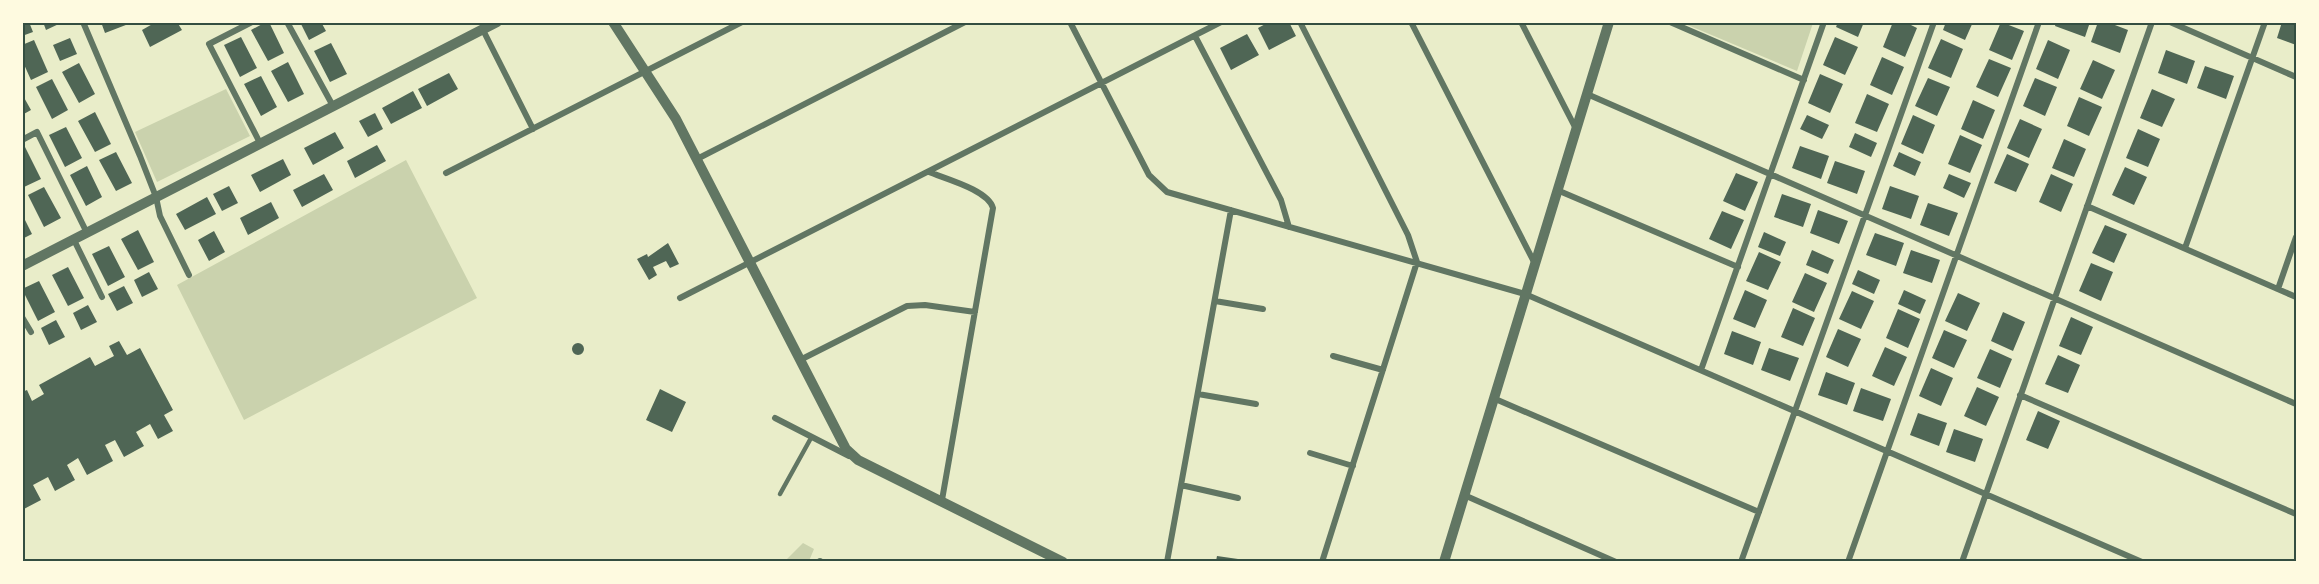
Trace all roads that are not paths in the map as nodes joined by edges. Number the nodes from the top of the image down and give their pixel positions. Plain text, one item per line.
1 (83, 22) edge
2 (252, 22) edge
3 (287, 22) edge
4 (497, 22) edge
5 (613, 22) edge
6 (742, 22) edge
7 (965, 22) edge
8 (1070, 22) edge
9 (1221, 22) edge
10 (1300, 22) edge
11 (1411, 22) edge
12 (1521, 22) edge
13 (1609, 22) edge
14 (1670, 22) edge
15 (1824, 22) edge
16 (1934, 22) edge
17 (2039, 22) edge
18 (2152, 22) edge
19 (2170, 22) edge
20 (2265, 22) edge
21 (483, 30) junction
22 (1195, 36) junction
23 (2252, 58) junction
24 (647, 71) junction
25 (2296, 77) edge
26 (1804, 80) junction
27 (1102, 84) junction
28 (1587, 94) junction
29 (333, 106) junction
30 (533, 129) junction
31 (1576, 130) junction
32 (22, 140) edge
33 (260, 143) junction
34 (697, 159) junction
35 (929, 172) junction
36 (446, 173) dead end
37 (1770, 175) junction
38 (1557, 190) junction
39 (156, 197) junction
40 (2087, 206) junction
41 (1232, 210) junction
42 (1865, 216) junction
43 (1289, 227) junction
44 (88, 233) junction
45 (2296, 237) edge
46 (74, 240) junction
47 (2185, 248) junction
48 (1956, 256) junction
49 (1418, 261) junction
50 (752, 263) junction
51 (1534, 263) junction
52 (22, 266) edge
53 (1738, 267) junction
54 (189, 275) dead end
55 (2278, 289) junction
56 (1525, 294) junction
57 (102, 297) dead end
58 (2296, 297) edge
59 (680, 298) dead end
60 (2055, 299) junction
61 (1215, 301) junction
62 (1263, 309) dead end
63 (975, 312) junction
64 (22, 317) edge
65 (31, 332) dead end
66 (1333, 356) dead end
67 (800, 360) junction
68 (1383, 370) junction
69 (1701, 370) junction
70 (1198, 394) junction
71 (2020, 395) junction
72 (1493, 398) junction
73 (1256, 404) dead end
74 (2296, 404) edge
75 (1795, 411) junction
76 (775, 418) dead end
77 (811, 438) junction
78 (1888, 450) junction
79 (1310, 453) dead end
80 (858, 460) junction
81 (1353, 466) junction
82 (1181, 485) junction
83 (1986, 493) junction
84 (780, 494) dead end
85 (1464, 495) junction
86 (1238, 498) dead end
87 (942, 500) junction
88 (1759, 512) junction
89 (2296, 514) edge
90 (1063, 561) edge
91 (1167, 561) edge
92 (1322, 561) edge
93 (1444, 561) edge
94 (1616, 561) edge
95 (1742, 561) edge
96 (1848, 561) edge
97 (1962, 561) edge
98 (2142, 561) edge

1 - 39 street
2 - 33 street
3 - 29 street
4 - 21 street
5 - 24 street
6 - 24 street
7 - 34 street
8 - 27 street
9 - 22 street
10 - 49 street
11 - 51 street
12 - 31 street
13 - 28 street
14 - 26 street
15 - 26 street
16 - 42 street
17 - 48 street
18 - 40 street
19 - 23 street
20 - 23 street
21 - 29 street
21 - 30 street
22 - 27 street
22 - 43 street
23 - 25 street
23 - 47 street
24 - 30 street
24 - 34 street
26 - 37 street
27 - 35 street
27 - 41 street
28 - 31 street
28 - 37 street
29 - 33 street
30 - 36 street
31 - 38 street
32 - 44 street
33 - 39 street
34 - 50 street
35 - 50 street
35 - 63 street
37 - 42 street
37 - 53 street
38 - 51 street
38 - 53 street
39 - 44 street
39 - 54 street
40 - 47 street
40 - 60 street
41 - 43 street
41 - 61 street
42 - 48 street
42 - 75 street
43 - 49 street
44 - 46 street
45 - 55 street
46 - 52 street
46 - 57 street
47 - 55 street
48 - 60 street
48 - 78 street
49 - 56 street
49 - 68 street
50 - 59 street
50 - 67 street
51 - 56 street
53 - 69 street
55 - 58 street
56 - 69 street
56 - 72 street
60 - 71 street
60 - 74 street
61 - 62 street
61 - 70 street
63 - 67 street
63 - 87 street
64 - 65 street
66 - 68 street
67 - 80 street
68 - 81 street
69 - 75 street
70 - 73 street
70 - 82 street
71 - 83 street
71 - 89 street
72 - 85 street
72 - 88 street
75 - 78 street
75 - 88 street
76 - 77 street
77 - 80 street
77 - 84 lane
78 - 83 street
78 - 96 street
79 - 81 street
80 - 87 street
81 - 92 street
82 - 86 street
82 - 91 street
83 - 97 street
83 - 98 street
85 - 93 street
85 - 94 street
87 - 90 street
88 - 95 street

